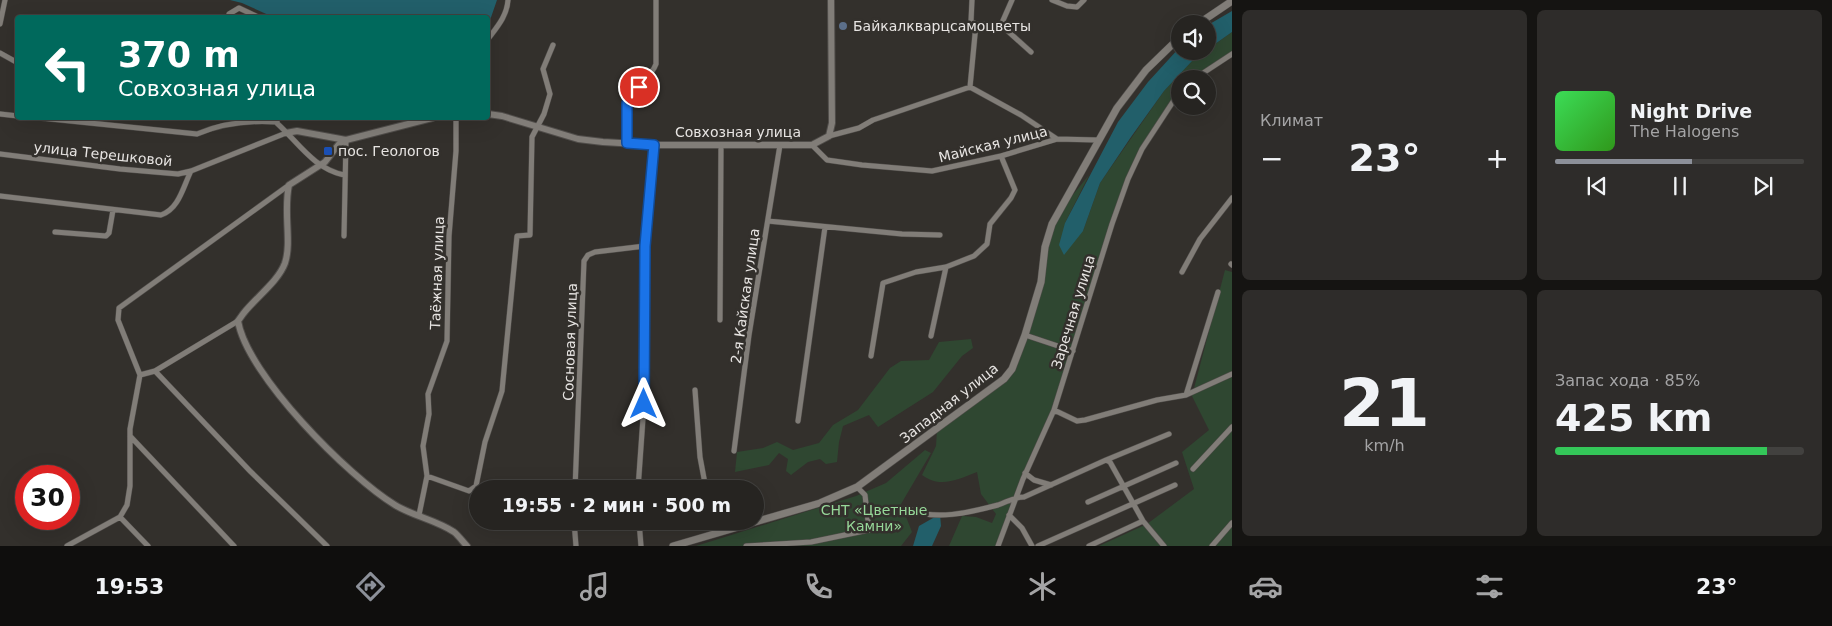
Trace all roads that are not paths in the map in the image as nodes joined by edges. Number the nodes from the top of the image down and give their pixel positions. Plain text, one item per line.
1 (5, 0) edge
2 (508, 0) edge
3 (656, 0) edge
4 (831, 0) edge
5 (972, 0) edge
6 (1012, 0) edge
7 (1052, 0) edge
8 (1084, 0) edge
9 (1232, 2) edge
10 (229, 15) edge
11 (254, 15) edge
12 (1212, 15) edge
13 (0, 24) edge
14 (976, 24) junction
15 (1001, 25) junction
16 (490, 36) edge
17 (552, 45) dead end
18 (1171, 46) edge
19 (1031, 52) dead end
20 (0, 53) edge
21 (1232, 54) edge
22 (15, 61) edge
23 (1208, 70) edge
24 (970, 87) junction
25 (1171, 105) edge
26 (0, 114) edge
27 (490, 114) edge
28 (15, 116) edge
29 (61, 120) edge
30 (219, 120) edge
31 (277, 120) edge
32 (424, 120) edge
33 (456, 120) edge
34 (219, 124) junction
35 (536, 127) junction
36 (286, 133) junction
37 (829, 136) junction
38 (1057, 139) junction
39 (346, 140) junction
40 (1097, 140) junction
41 (627, 143) junction
42 (654, 145) junction
43 (721, 145) junction
44 (780, 145) junction
45 (812, 145) junction
46 (0, 154) edge
47 (1001, 156) junction
48 (319, 165) junction
49 (190, 171) junction
50 (344, 176) junction
51 (289, 185) junction
52 (0, 196) edge
53 (1232, 198) edge
54 (113, 210) junction
55 (768, 221) junction
56 (825, 227) junction
57 (55, 232) dead end
58 (940, 235) dead end
59 (344, 236) dead end
60 (645, 246) junction
61 (946, 267) junction
62 (1182, 272) dead end
63 (1218, 292) dead end
64 (720, 320) dead end
65 (238, 322) junction
66 (1025, 335) junction
67 (931, 336) dead end
68 (1073, 351) junction
69 (871, 356) dead end
70 (155, 371) junction
71 (1232, 374) edge
72 (140, 376) junction
73 (695, 390) dead end
74 (1186, 395) junction
75 (1054, 410) junction
76 (798, 421) dead end
77 (1232, 427) edge
78 (1169, 434) dead end
79 (129, 436) junction
80 (734, 451) dead end
81 (1106, 460) junction
82 (1176, 463) dead end
83 (1193, 469) dead end
84 (1025, 473) junction
85 (427, 476) junction
86 (575, 480) edge
87 (639, 480) edge
88 (704, 480) edge
89 (1175, 485) dead end
90 (1052, 486) junction
91 (1125, 486) junction
92 (857, 487) junction
93 (1016, 497) junction
94 (1088, 502) dead end
95 (1134, 505) junction
96 (908, 508) dead end
97 (419, 515) junction
98 (1009, 515) junction
99 (120, 517) junction
100 (1143, 521) junction
101 (1232, 523) edge
102 (575, 530) edge
103 (640, 530) edge
104 (716, 532) joint
105 (67, 546) edge
106 (148, 546) edge
107 (234, 546) edge
108 (327, 546) edge
109 (467, 546) edge
110 (576, 546) edge
111 (641, 546) edge
112 (673, 546) edge
113 (746, 546) edge
114 (998, 546) edge
115 (1032, 546) edge
116 (1038, 546) edge
117 (1089, 546) edge
118 (1164, 546) edge
119 (1212, 546) edge

1 - 13 street
2 - 16 street
3 - 41 street
4 - 37 street
5 - 14 street
6 - 15 street
7 - 8 street
9 - 12 main road
10 - 11 street
14 - 15 street
14 - 24 street
15 - 19 street
17 - 35 street
18 - 40 main road, Западная улица
20 - 22 street
21 - 23 street
24 - 37 street, Совхозная улица
24 - 38 street
25 - 68 street, Заречная улица
26 - 28 street
27 - 35 street, Совхозная улица
29 - 34 street
30 - 34 street
31 - 34 street
31 - 36 street
32 - 39 street
33 - 85 street, Таёжная улица
35 - 41 street, Совхозная улица
35 - 85 street
36 - 39 street
36 - 48 street
36 - 49 street, улица Терешковой
37 - 45 street, Совхозная улица
38 - 40 street, Майская улица
38 - 47 street, Майская улица
39 - 48 street
39 - 50 street
40 - 66 main road, Западная улица
41 - 42 street, Совхозная улица
42 - 43 street, Совхозная улица
42 - 60 street
43 - 44 street, Совхозная улица
43 - 64 street
44 - 45 street, Совхозная улица
44 - 55 street, 2-я Кайская улица
45 - 47 street, Майская улица
46 - 49 street, улица Терешковой
47 - 61 street
48 - 50 street
48 - 51 street
49 - 54 street
50 - 59 street
51 - 65 street
51 - 72 street
52 - 54 street
53 - 62 street
54 - 57 street
55 - 56 street
55 - 80 street, 2-я Кайская улица
56 - 58 street
56 - 76 street
60 - 86 street, Сосновая улица
60 - 87 street
61 - 67 street
61 - 69 street
63 - 74 street
65 - 70 street
65 - 97 street
66 - 68 street
66 - 92 main road, Западная улица
68 - 75 street, Заречная улица
70 - 72 street
70 - 108 street
71 - 74 street
72 - 79 street
73 - 88 street
74 - 75 street
75 - 84 street, Заречная улица
77 - 83 street
78 - 81 street
79 - 99 street
79 - 107 street
81 - 90 street
81 - 91 street
82 - 91 street
84 - 90 street
84 - 93 street, Заречная улица
85 - 97 street, Таёжная улица
89 - 95 street
90 - 93 street
91 - 94 street
91 - 95 street
92 - 104 main road, Западная улица
92 - 113 street
93 - 96 street
93 - 98 street, Заречная улица
95 - 100 street
95 - 116 street
97 - 109 street
98 - 114 street, Заречная улица
98 - 115 street
99 - 105 street
99 - 106 street
100 - 117 street
100 - 118 street
101 - 119 street
102 - 110 street
103 - 111 street
104 - 112 main road, Западная улица

